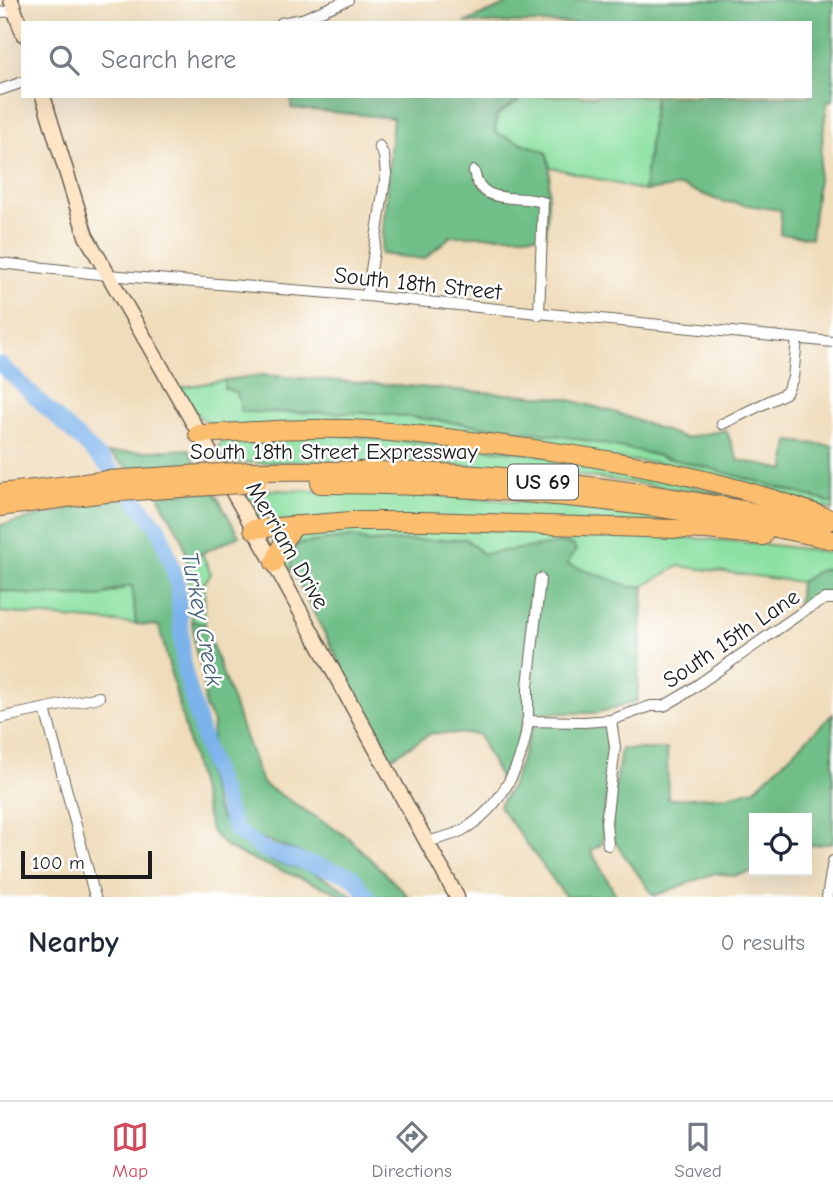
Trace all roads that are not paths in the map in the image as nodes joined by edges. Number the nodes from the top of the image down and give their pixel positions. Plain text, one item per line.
1 (348, 0) edge
2 (13, 6) edge
3 (0, 12) edge
4 (292, 21) edge
5 (21, 28) edge
6 (21, 83) edge
7 (0, 90) edge
8 (44, 98) edge
9 (379, 146) dead end
10 (474, 171) dead end
11 (0, 262) edge
12 (108, 275) junction
13 (368, 296) junction
14 (539, 315) junction
15 (797, 339) junction
16 (833, 342) edge
17 (722, 424) dead end
18 (198, 434) junction
19 (253, 477) junction
20 (63, 492) junction
21 (0, 493) edge
22 (0, 507) edge
23 (833, 520) edge
24 (296, 525) junction
25 (833, 528) edge
26 (253, 529) junction
27 (812, 536) junction
28 (833, 540) edge
29 (274, 564) junction
30 (540, 579) dead end
31 (833, 599) edge
32 (99, 698) dead end
33 (45, 709) junction
34 (0, 718) edge
35 (611, 720) junction
36 (527, 721) junction
37 (425, 842) junction
38 (608, 845) dead end
39 (833, 862) edge
40 (96, 897) edge
41 (457, 897) edge
42 (827, 897) edge

1 - 4 street
2 - 3 street
2 - 5 main road
6 - 7 street
8 - 12 main road, Merriam Drive
9 - 13 street
10 - 14 street
11 - 12 street, South 18th Street
12 - 13 street, South 18th Street
12 - 18 main road, Merriam Drive
13 - 14 street, South 18th Street
14 - 15 street, South 18th Street
15 - 16 street, South 18th Street
15 - 17 street
18 - 23 highway
18 - 26 main road, Merriam Drive
19 - 20 highway, South 18th Street Expressway / US 69, bridge
19 - 25 highway, South 18th Street Expressway / US 69
19 - 27 highway, South 18th Street Expressway / US 69
20 - 21 highway, South 18th Street Expressway / US 69
20 - 22 highway, South 18th Street Expressway / US 69
24 - 26 highway
24 - 27 highway
24 - 29 highway
26 - 29 main road, Merriam Drive
27 - 28 highway, South 18th Street Expressway / US 69
29 - 37 main road, Merriam Drive
30 - 36 street
31 - 35 street, South 15th Lane
32 - 33 street
33 - 34 street
33 - 40 street
35 - 36 street, South 15th Lane
35 - 38 street
36 - 37 street
37 - 41 main road, Merriam Drive
39 - 42 street

